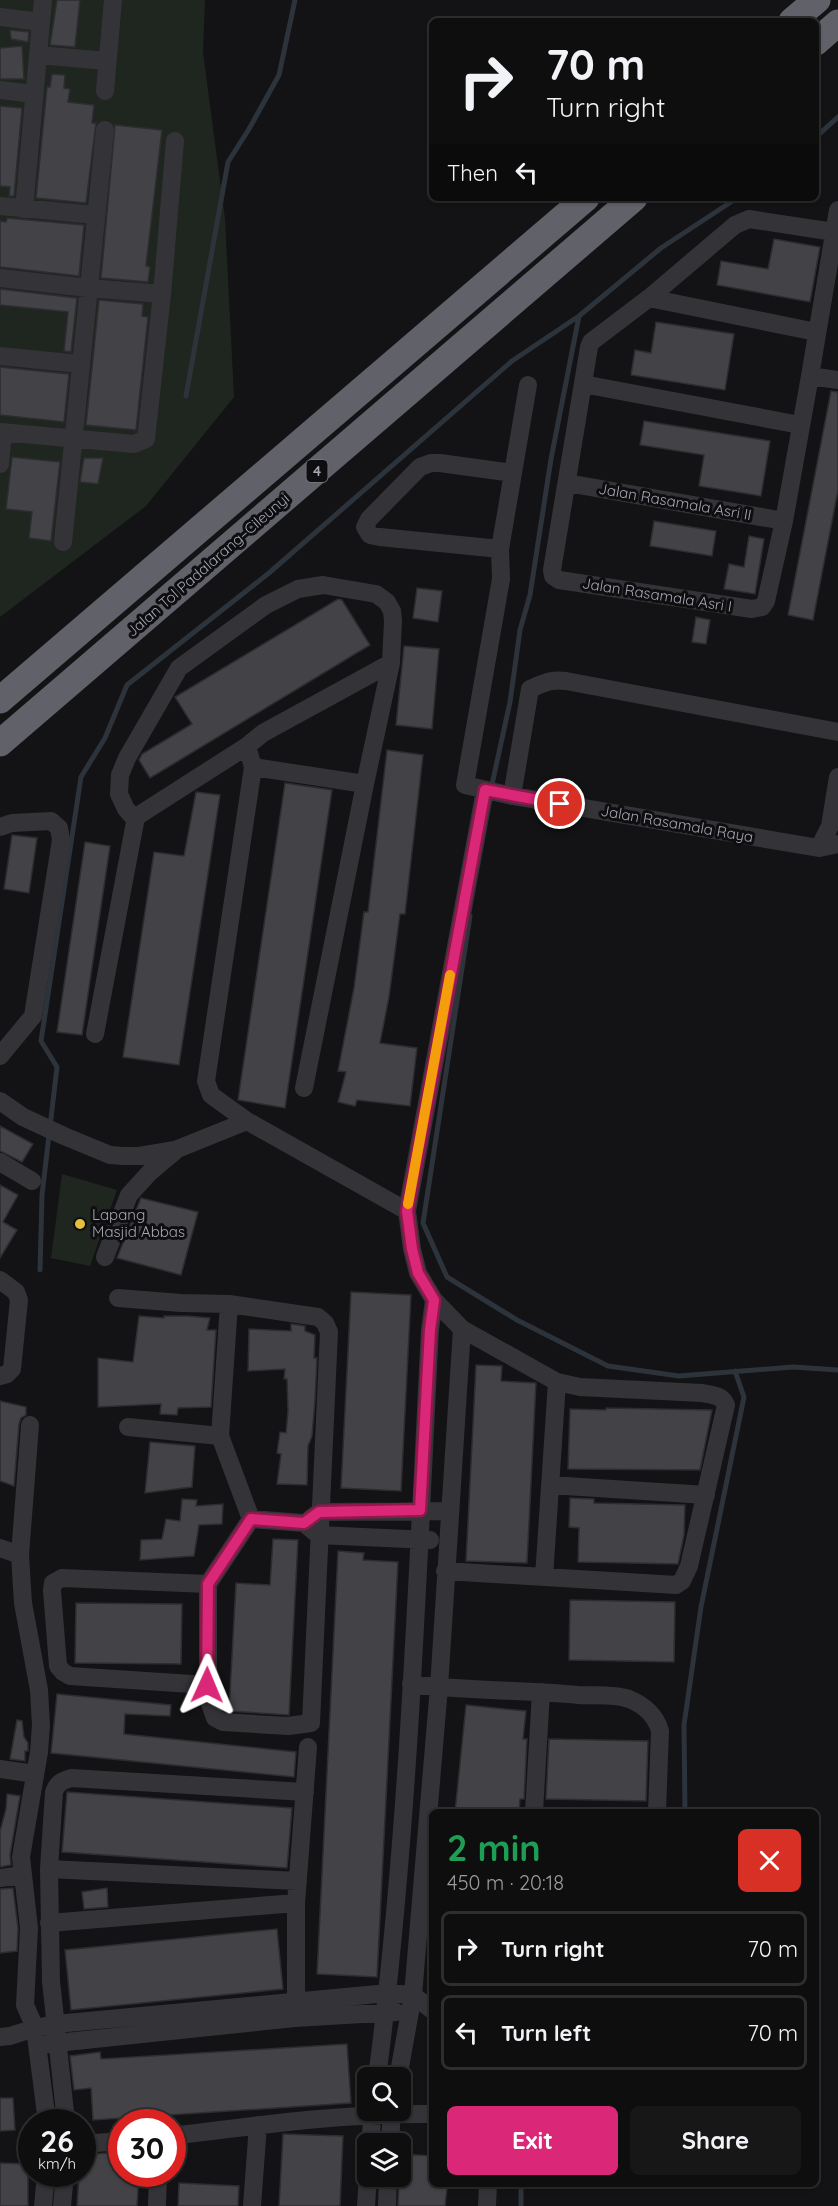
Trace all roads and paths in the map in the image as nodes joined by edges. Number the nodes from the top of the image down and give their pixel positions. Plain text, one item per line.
1 (43, 0) edge
2 (113, 0) edge
3 (817, 0) edge
4 (0, 16) edge
5 (796, 18) edge
6 (41, 22) junction
7 (838, 23) edge
8 (819, 39) edge
9 (38, 54) junction
10 (107, 61) junction
11 (0, 90) edge
12 (105, 91) dead end
13 (34, 94) junction
14 (105, 130) dead end
15 (175, 141) dead end
16 (582, 201) edge
17 (631, 201) edge
18 (0, 206) edge
19 (24, 209) junction
20 (838, 210) edge
21 (95, 215) junction
22 (834, 232) junction
23 (0, 278) edge
24 (88, 288) junction
25 (162, 294) junction
26 (650, 298) junction
27 (816, 332) junction
28 (0, 356) edge
29 (80, 364) junction
30 (810, 376) junction
31 (838, 380) edge
32 (584, 384) junction
33 (528, 385) dead end
34 (801, 425) junction
35 (2, 432) edge
36 (72, 440) junction
37 (0, 465) edge
38 (513, 473) junction
39 (567, 483) junction
40 (784, 520) junction
41 (63, 542) dead end
42 (500, 549) junction
43 (391, 663) junction
44 (0, 700) edge
45 (838, 732) edge
46 (0, 743) edge
47 (247, 746) junction
48 (253, 767) junction
49 (838, 777) edge
50 (365, 784) junction
51 (487, 790) junction
52 (510, 796) junction
53 (135, 819) junction
54 (0, 827) edge
55 (838, 844) edge
56 (819, 848) junction
57 (95, 1034) dead end
58 (0, 1056) edge
59 (304, 1088) dead end
60 (0, 1101) edge
61 (247, 1121) junction
62 (175, 1150) junction
63 (0, 1162) edge
64 (32, 1181) dead end
65 (407, 1211) junction
66 (105, 1257) dead end
67 (0, 1280) edge
68 (118, 1298) dead end
69 (434, 1300) junction
70 (229, 1304) junction
71 (462, 1329) junction
72 (0, 1376) edge
73 (557, 1382) junction
74 (30, 1425) dead end
75 (128, 1427) dead end
76 (220, 1436) junction
77 (550, 1485) junction
78 (706, 1495) junction
79 (420, 1510) junction
80 (449, 1511) junction
81 (319, 1512) junction
82 (251, 1519) junction
83 (311, 1529) junction
84 (420, 1540) junction
85 (447, 1541) junction
86 (0, 1548) edge
87 (20, 1555) junction
88 (445, 1571) junction
89 (544, 1577) junction
90 (208, 1584) junction
91 (411, 1684) junction
92 (207, 1685) junction
93 (439, 1688) junction
94 (541, 1692) junction
95 (308, 1748) dead end
96 (0, 1769) edge
97 (35, 1773) junction
98 (305, 1792) junction
99 (534, 1809) edge
100 (657, 1809) edge
101 (49, 1869) junction
102 (22, 1875) junction
103 (0, 1878) edge
104 (298, 1881) junction
105 (296, 1903) junction
106 (50, 1923) junction
107 (387, 2002) junction
108 (411, 2004) junction
109 (429, 2009) edge
110 (296, 2010) junction
111 (56, 2024) junction
112 (36, 2036) junction
113 (5, 2037) edge
114 (57, 2043) junction
115 (378, 2067) edge
116 (400, 2067) edge
117 (46, 2109) edge
118 (65, 2109) edge
119 (411, 2113) edge
120 (357, 2114) edge
121 (429, 2114) edge
122 (258, 2125) junction
123 (186, 2134) edge
124 (45, 2187) edge
125 (64, 2187) edge
126 (158, 2187) edge
127 (367, 2187) edge
128 (388, 2187) edge
129 (488, 2187) edge
130 (44, 2206) edge
131 (62, 2206) edge
132 (157, 2206) edge
133 (252, 2206) edge
134 (366, 2206) edge
135 (387, 2206) edge
136 (487, 2206) edge

1 - 6 street
2 - 10 street
3 - 5 highway
4 - 6 street
6 - 9 street
7 - 8 highway
9 - 10 street
9 - 13 street
10 - 12 street
11 - 13 street
13 - 19 street
14 - 21 street
15 - 25 street
16 - 44 highway, 4
17 - 46 highway, Jalan Tol Padalarang–Cileunyi / 4
18 - 19 street
19 - 21 street
20 - 22 street
21 - 24 street
22 - 26 street
22 - 27 street
23 - 24 street
24 - 25 street
24 - 29 street
25 - 36 street
26 - 27 street
26 - 32 street
27 - 30 street
28 - 29 street
29 - 36 street
30 - 31 street
30 - 34 street
32 - 34 street
32 - 39 street
33 - 38 street
34 - 40 street
35 - 36 street
35 - 37 street
36 - 41 street
38 - 42 street
38 - 42 street
39 - 40 street, Jalan Rasamala Asri II
39 - 40 street, Jalan Rasamala Asri I
42 - 51 street, Jalan Rasamala Raya
43 - 47 street
43 - 50 street
43 - 53 street
45 - 52 street
47 - 48 street
47 - 53 street
48 - 50 street
48 - 61 street
49 - 56 street
50 - 59 street
51 - 52 street, Jalan Rasamala Raya
51 - 65 street
52 - 56 street, Jalan Rasamala Raya
53 - 57 street
54 - 58 street
55 - 56 street
60 - 62 street
61 - 62 street
61 - 65 street
62 - 66 street
63 - 64 street
65 - 69 street
67 - 72 street
68 - 70 street
69 - 71 street
69 - 79 street
70 - 76 street
70 - 81 street
71 - 73 street
71 - 80 street
73 - 77 street
73 - 78 street
74 - 87 street
75 - 76 street
76 - 82 street
77 - 78 street
77 - 89 street
78 - 89 street
79 - 80 street
79 - 81 street
79 - 84 street
80 - 85 street
81 - 83 street
82 - 83 street
82 - 90 street
83 - 84 street
83 - 92 street
84 - 85 street
84 - 91 street
85 - 88 street
86 - 87 street
87 - 97 street
88 - 89 street
88 - 93 street
90 - 92 street
90 - 92 street
91 - 93 street
91 - 107 street
93 - 94 street
93 - 108 street
94 - 99 street
94 - 100 street
95 - 98 street
96 - 97 street
97 - 102 street
98 - 101 street
98 - 104 street
101 - 104 street
101 - 106 street
102 - 103 street
102 - 112 street
104 - 105 street
105 - 106 street
105 - 110 street
106 - 111 street
107 - 108 street
107 - 110 street
107 - 115 street
108 - 109 street
108 - 116 street
110 - 111 street
110 - 114 street
111 - 112 street
111 - 114 street
112 - 113 street
112 - 114 street
112 - 117 street
114 - 118 street
119 - 121 street
120 - 122 street
122 - 123 street
122 - 133 street
124 - 130 street
125 - 131 street
126 - 132 street
127 - 134 street
128 - 135 street
129 - 136 street

